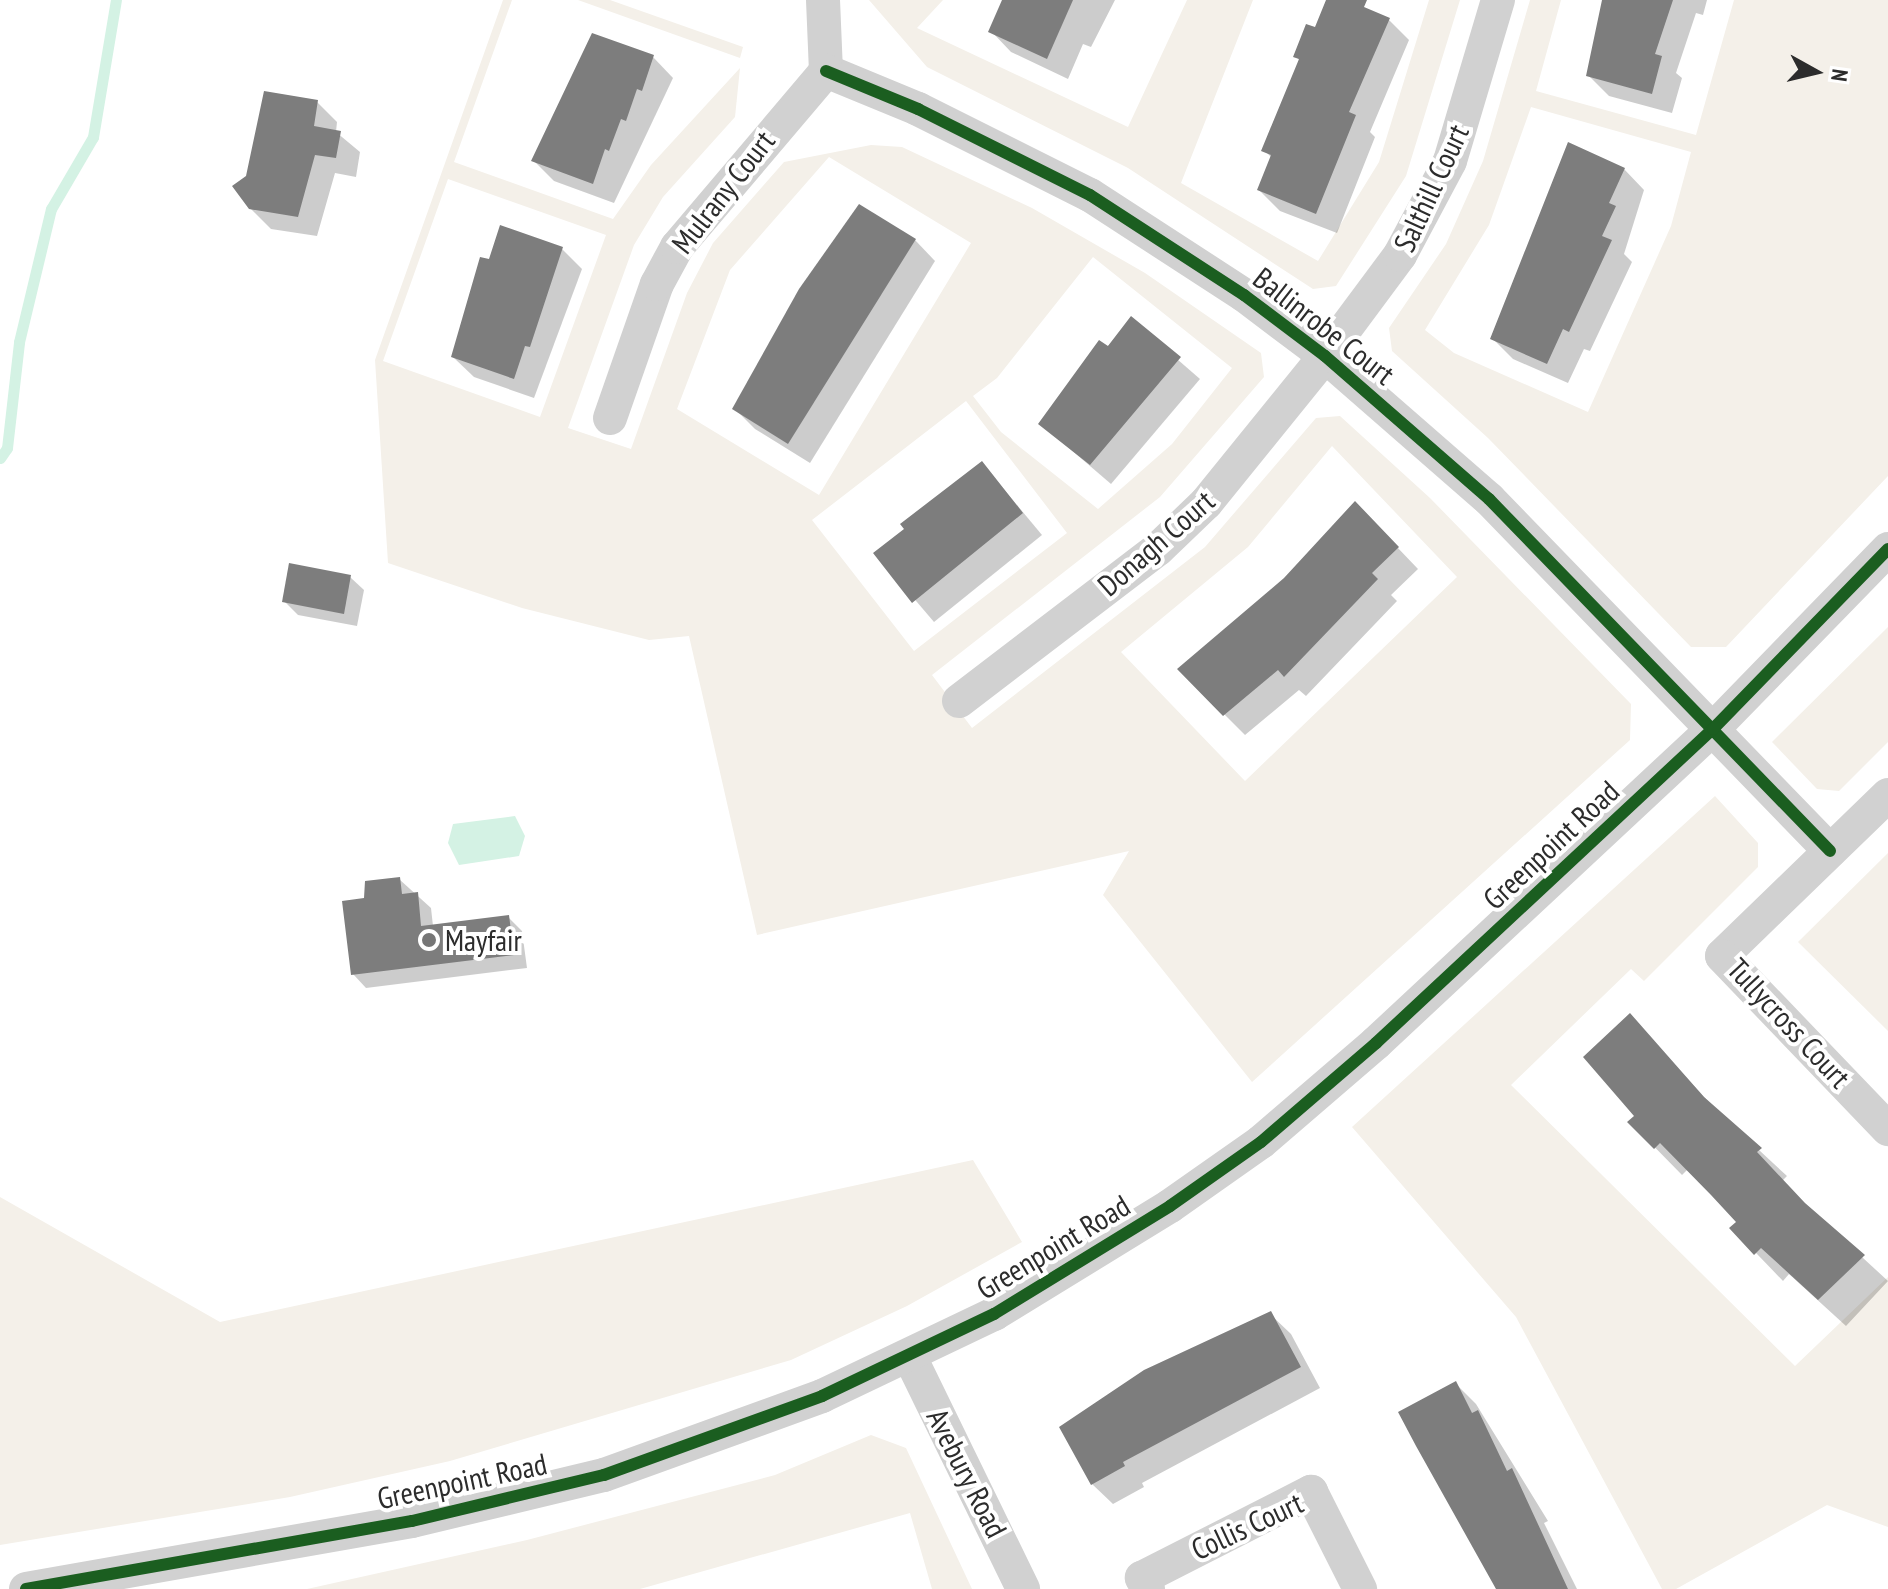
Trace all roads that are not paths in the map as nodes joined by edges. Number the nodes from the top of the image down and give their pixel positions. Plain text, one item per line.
1 (823, 0) edge
2 (1498, 0) edge
3 (826, 71) junction
4 (1325, 356) junction
5 (610, 418) dead end
6 (1888, 549) edge
7 (959, 701) dead end
8 (1713, 729) junction
9 (1888, 795) edge
10 (1830, 851) junction
11 (1888, 1129) edge
12 (910, 1357) junction
13 (26, 1589) edge
14 (1023, 1589) edge
15 (1148, 1589) edge
16 (1360, 1589) edge

1 - 3 street
2 - 4 street, Salthill Court
3 - 4 street, Ballinrobe Court
3 - 5 street, Mulrany Court
4 - 7 street, Donagh Court
4 - 8 street, Ballinrobe Court
6 - 8 street, Greenpoint Road
8 - 10 street
8 - 12 street, Greenpoint Road
9 - 10 street, Tullycross Court
10 - 11 street, Tullycross Court
12 - 13 street, Greenpoint Road
12 - 14 street, Avebury Road
15 - 16 street, Collis Court

